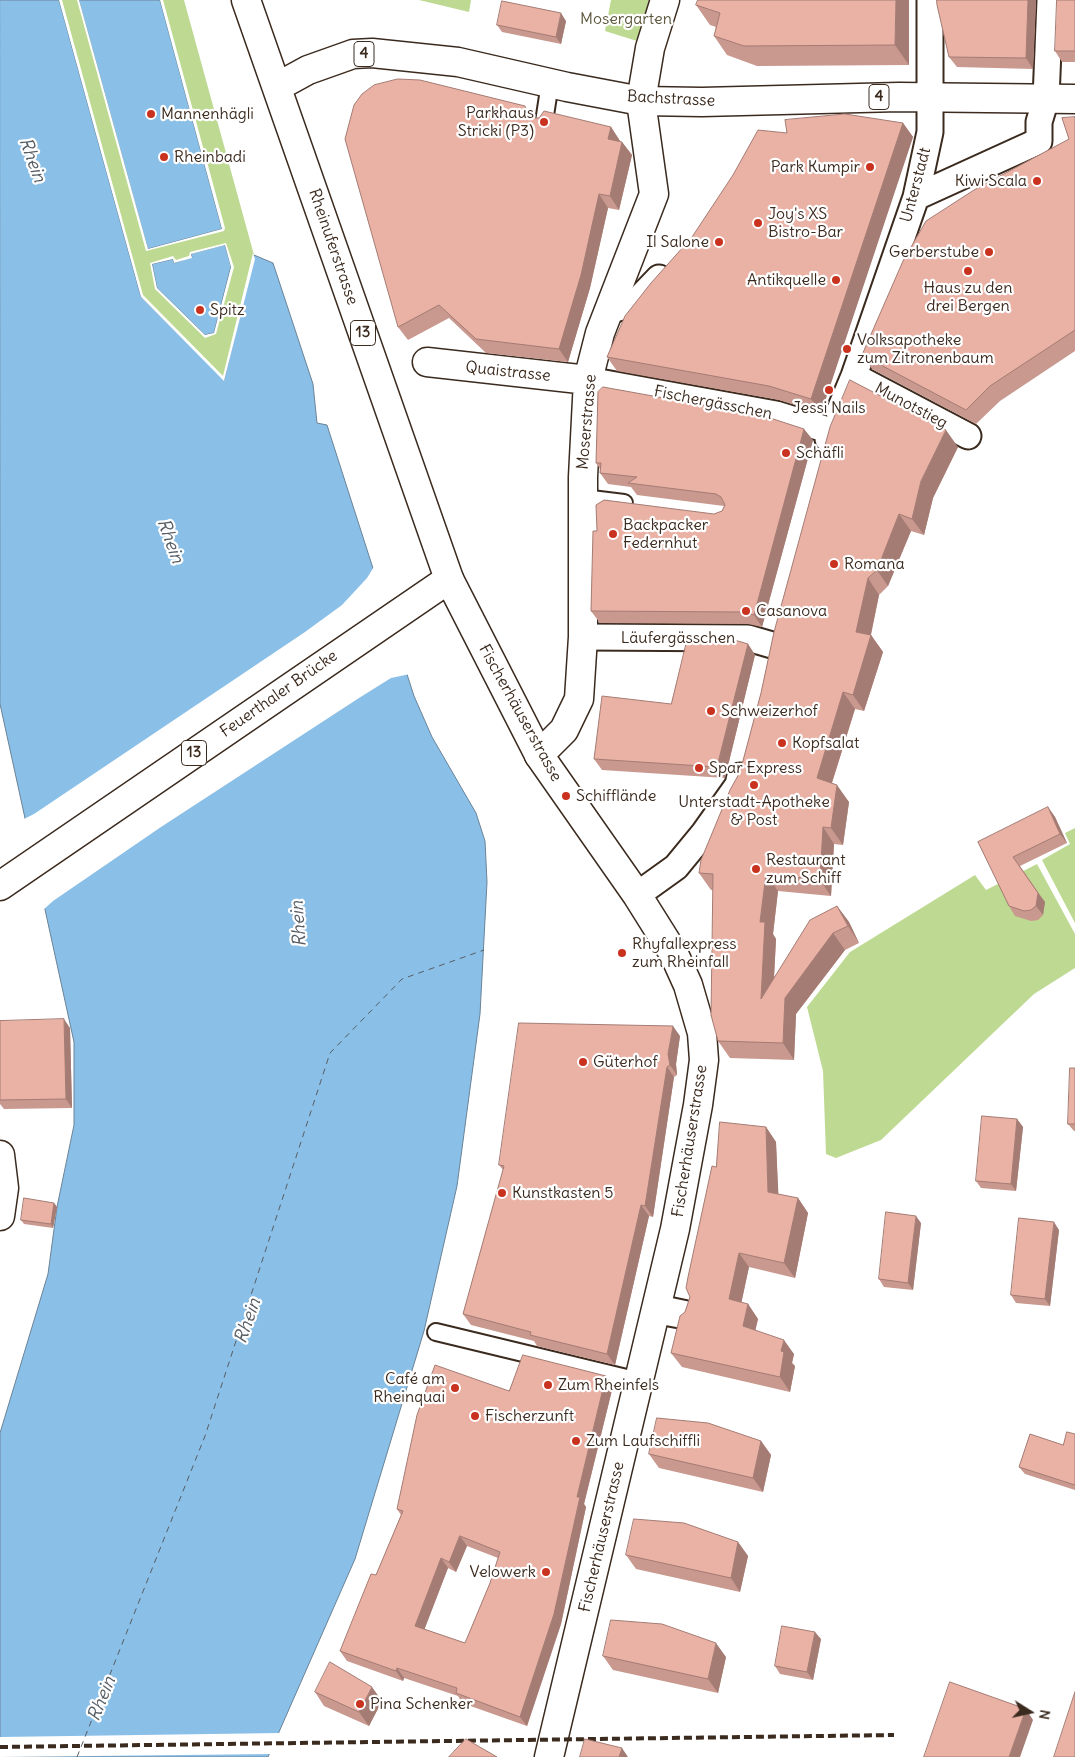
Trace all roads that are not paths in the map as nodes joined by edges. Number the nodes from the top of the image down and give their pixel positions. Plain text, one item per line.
1 (246, 0) edge
2 (665, 0) edge
3 (930, 0) edge
4 (1050, 0) edge
5 (550, 83) junction
6 (277, 86) junction
7 (930, 98) junction
8 (1046, 99) junction
9 (1075, 99) edge
10 (641, 100) junction
11 (544, 122) edge
12 (916, 197) junction
13 (671, 264) edge
14 (608, 310) junction
15 (428, 362) dead end
16 (854, 376) junction
17 (588, 380) junction
18 (968, 436) edge
19 (826, 448) joint
20 (583, 498) junction
21 (639, 505) edge
22 (449, 579) junction
23 (583, 637) junction
24 (766, 671) edge
25 (748, 750) edge
26 (539, 755) junction
27 (6, 883) edge
28 (637, 895) junction
29 (0, 1156) edge
30 (0, 1216) edge
31 (656, 1309) junction
32 (689, 1316) edge
33 (436, 1332) dead end
34 (639, 1381) junction
35 (549, 1757) edge

1 - 6 main road, Rheinuferstrasse
2 - 10 main road, Moserstrasse
3 - 7 street, Unterstadt
4 - 8 street
5 - 6 main road, Bachstrasse / 4
5 - 10 main road, Bachstrasse / 4
5 - 11 lane
6 - 22 main road, Rheinuferstrasse / 13
7 - 8 main road, Bachstrasse / 4
7 - 10 main road, Bachstrasse / 4
7 - 12 street, Unterstadt
8 - 9 main road, Bachstrasse / 4
8 - 12 street
10 - 14 main road, Moserstrasse
12 - 16 street, Unterstadt
13 - 14 street
14 - 17 main road, Moserstrasse
15 - 17 main road, Quaistrasse
16 - 18 street, Munotstieg
16 - 19 street, Unterstadt
17 - 19 street, Fischergässchen
17 - 20 main road, Moserstrasse
20 - 21 lane
20 - 23 main road, Moserstrasse
22 - 26 main road, Fischerhäuserstrasse
22 - 27 main road, Feuerthaler Brücke / 13
23 - 24 street, Läufergässchen
23 - 26 main road, Moserstrasse
25 - 28 street
26 - 28 main road, Fischerhäuserstrasse
28 - 31 main road, Fischerhäuserstrasse
29 - 30 main road
31 - 32 lane
31 - 34 main road, Fischerhäuserstrasse
33 - 34 lane
34 - 35 main road, Fischerhäuserstrasse

